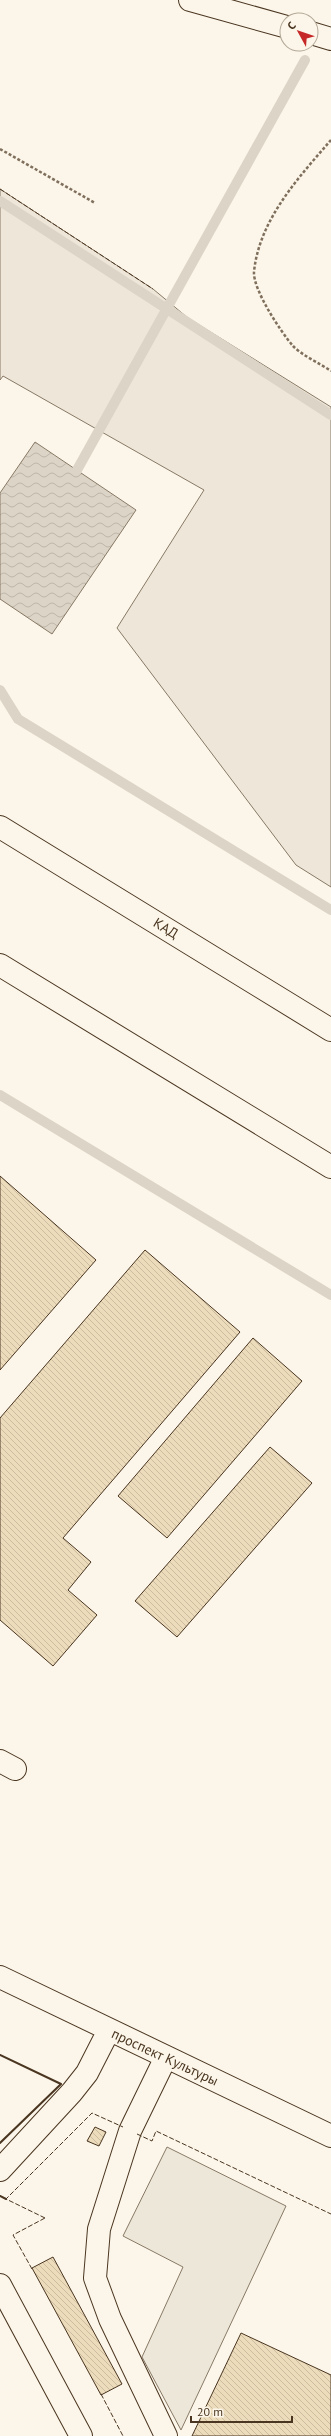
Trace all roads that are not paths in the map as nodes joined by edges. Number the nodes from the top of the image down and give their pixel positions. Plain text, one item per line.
1 (190, 0) edge
2 (279, 25) edge
3 (319, 35) edge
4 (331, 39) edge
5 (0, 827) edge
6 (0, 965) edge
7 (331, 1030) edge
8 (331, 1167) edge
9 (0, 1977) edge
10 (109, 2030) junction
11 (166, 2057) junction
12 (331, 2136) edge
13 (0, 2170) edge
14 (0, 2285) edge
15 (81, 2436) edge
16 (166, 2436) edge

1 - 2 main road
3 - 4 main road
5 - 7 main road, КАД
6 - 8 main road
9 - 10 main road, проспект Культуры
10 - 11 main road, проспект Культуры
10 - 13 main road
11 - 12 main road, проспект Культуры
11 - 16 main road
14 - 15 main road

